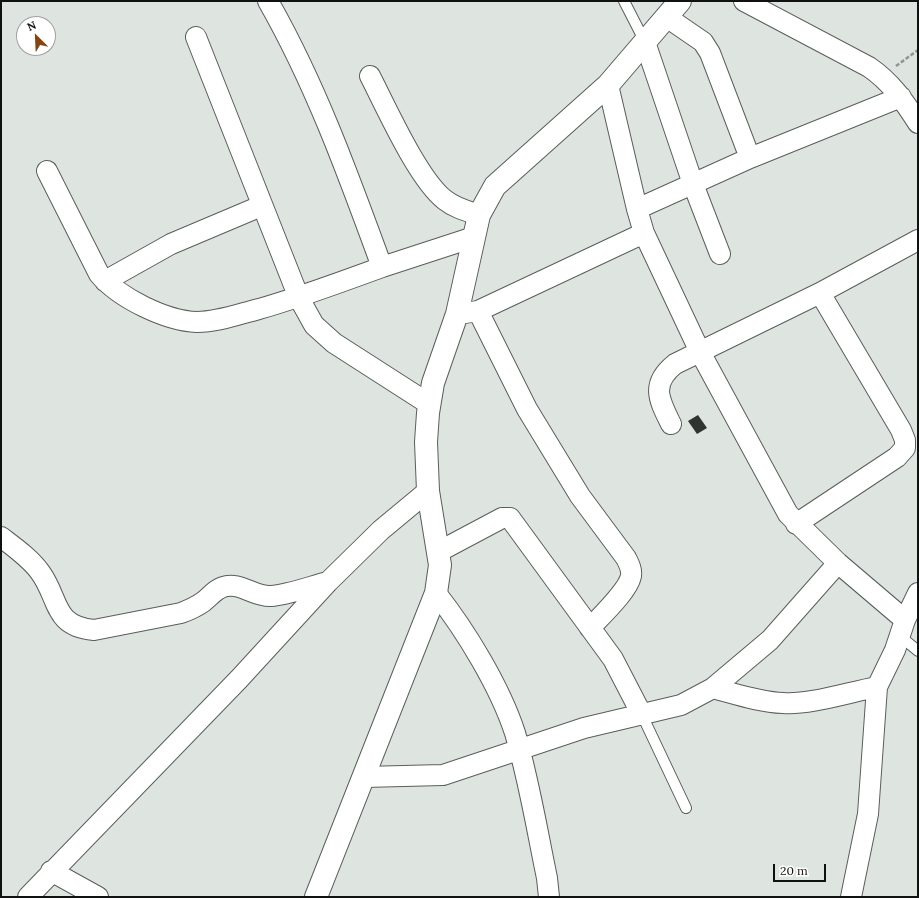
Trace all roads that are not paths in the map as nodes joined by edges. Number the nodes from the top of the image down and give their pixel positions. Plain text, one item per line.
1 (268, 1) edge
2 (624, 1) edge
3 (744, 1) edge
4 (674, 9) edge
5 (196, 37) dead end
6 (645, 42) junction
7 (370, 76) dead end
8 (608, 85) junction
9 (902, 97) junction
10 (918, 123) edge
11 (750, 158) junction
12 (47, 171) dead end
13 (693, 184) junction
14 (261, 206) junction
15 (637, 209) junction
16 (479, 215) junction
17 (644, 233) junction
18 (474, 238) junction
19 (918, 240) edge
20 (720, 254) dead end
21 (382, 267) junction
22 (104, 281) junction
23 (820, 293) junction
24 (299, 298) junction
25 (468, 312) junction
26 (700, 352) junction
27 (431, 393) junction
28 (671, 424) dead end
29 (428, 492) junction
30 (796, 524) junction
31 (1, 537) edge
32 (438, 552) junction
33 (838, 563) junction
34 (328, 582) junction
35 (436, 593) junction
36 (918, 593) edge
37 (590, 628) junction
38 (903, 628) junction
39 (918, 651) edge
40 (877, 686) junction
41 (713, 688) junction
42 (642, 715) junction
43 (520, 751) junction
44 (364, 777) junction
45 (686, 808) dead end
46 (51, 872) junction
47 (28, 897) edge
48 (98, 897) edge
49 (316, 897) edge
50 (550, 897) edge
51 (851, 897) edge

1 - 21 street
2 - 6 lane
3 - 9 street
4 - 6 street
4 - 11 street
5 - 14 street
6 - 8 street
6 - 13 street
7 - 16 street
8 - 15 street
8 - 16 street
9 - 10 street
9 - 11 street
11 - 13 street
12 - 22 street
13 - 15 street
13 - 20 street
14 - 22 street
14 - 24 street
15 - 17 street
16 - 18 street
17 - 25 street
17 - 26 street
18 - 21 street
18 - 25 street
19 - 23 street
21 - 24 street
22 - 24 street
23 - 26 street
23 - 30 street
24 - 27 street
25 - 27 street
25 - 37 street
26 - 28 street
26 - 30 street
27 - 29 street
29 - 32 street
29 - 34 street
30 - 33 street
31 - 34 street
32 - 35 street
32 - 37 street
33 - 38 street
33 - 41 street
34 - 46 street
35 - 43 street
35 - 44 street
36 - 38 street
37 - 42 street
38 - 39 lane
38 - 40 street
40 - 41 street
40 - 51 street
41 - 42 street
42 - 43 street
42 - 45 lane
43 - 44 street
43 - 50 street
44 - 49 street
46 - 47 street
46 - 48 street

